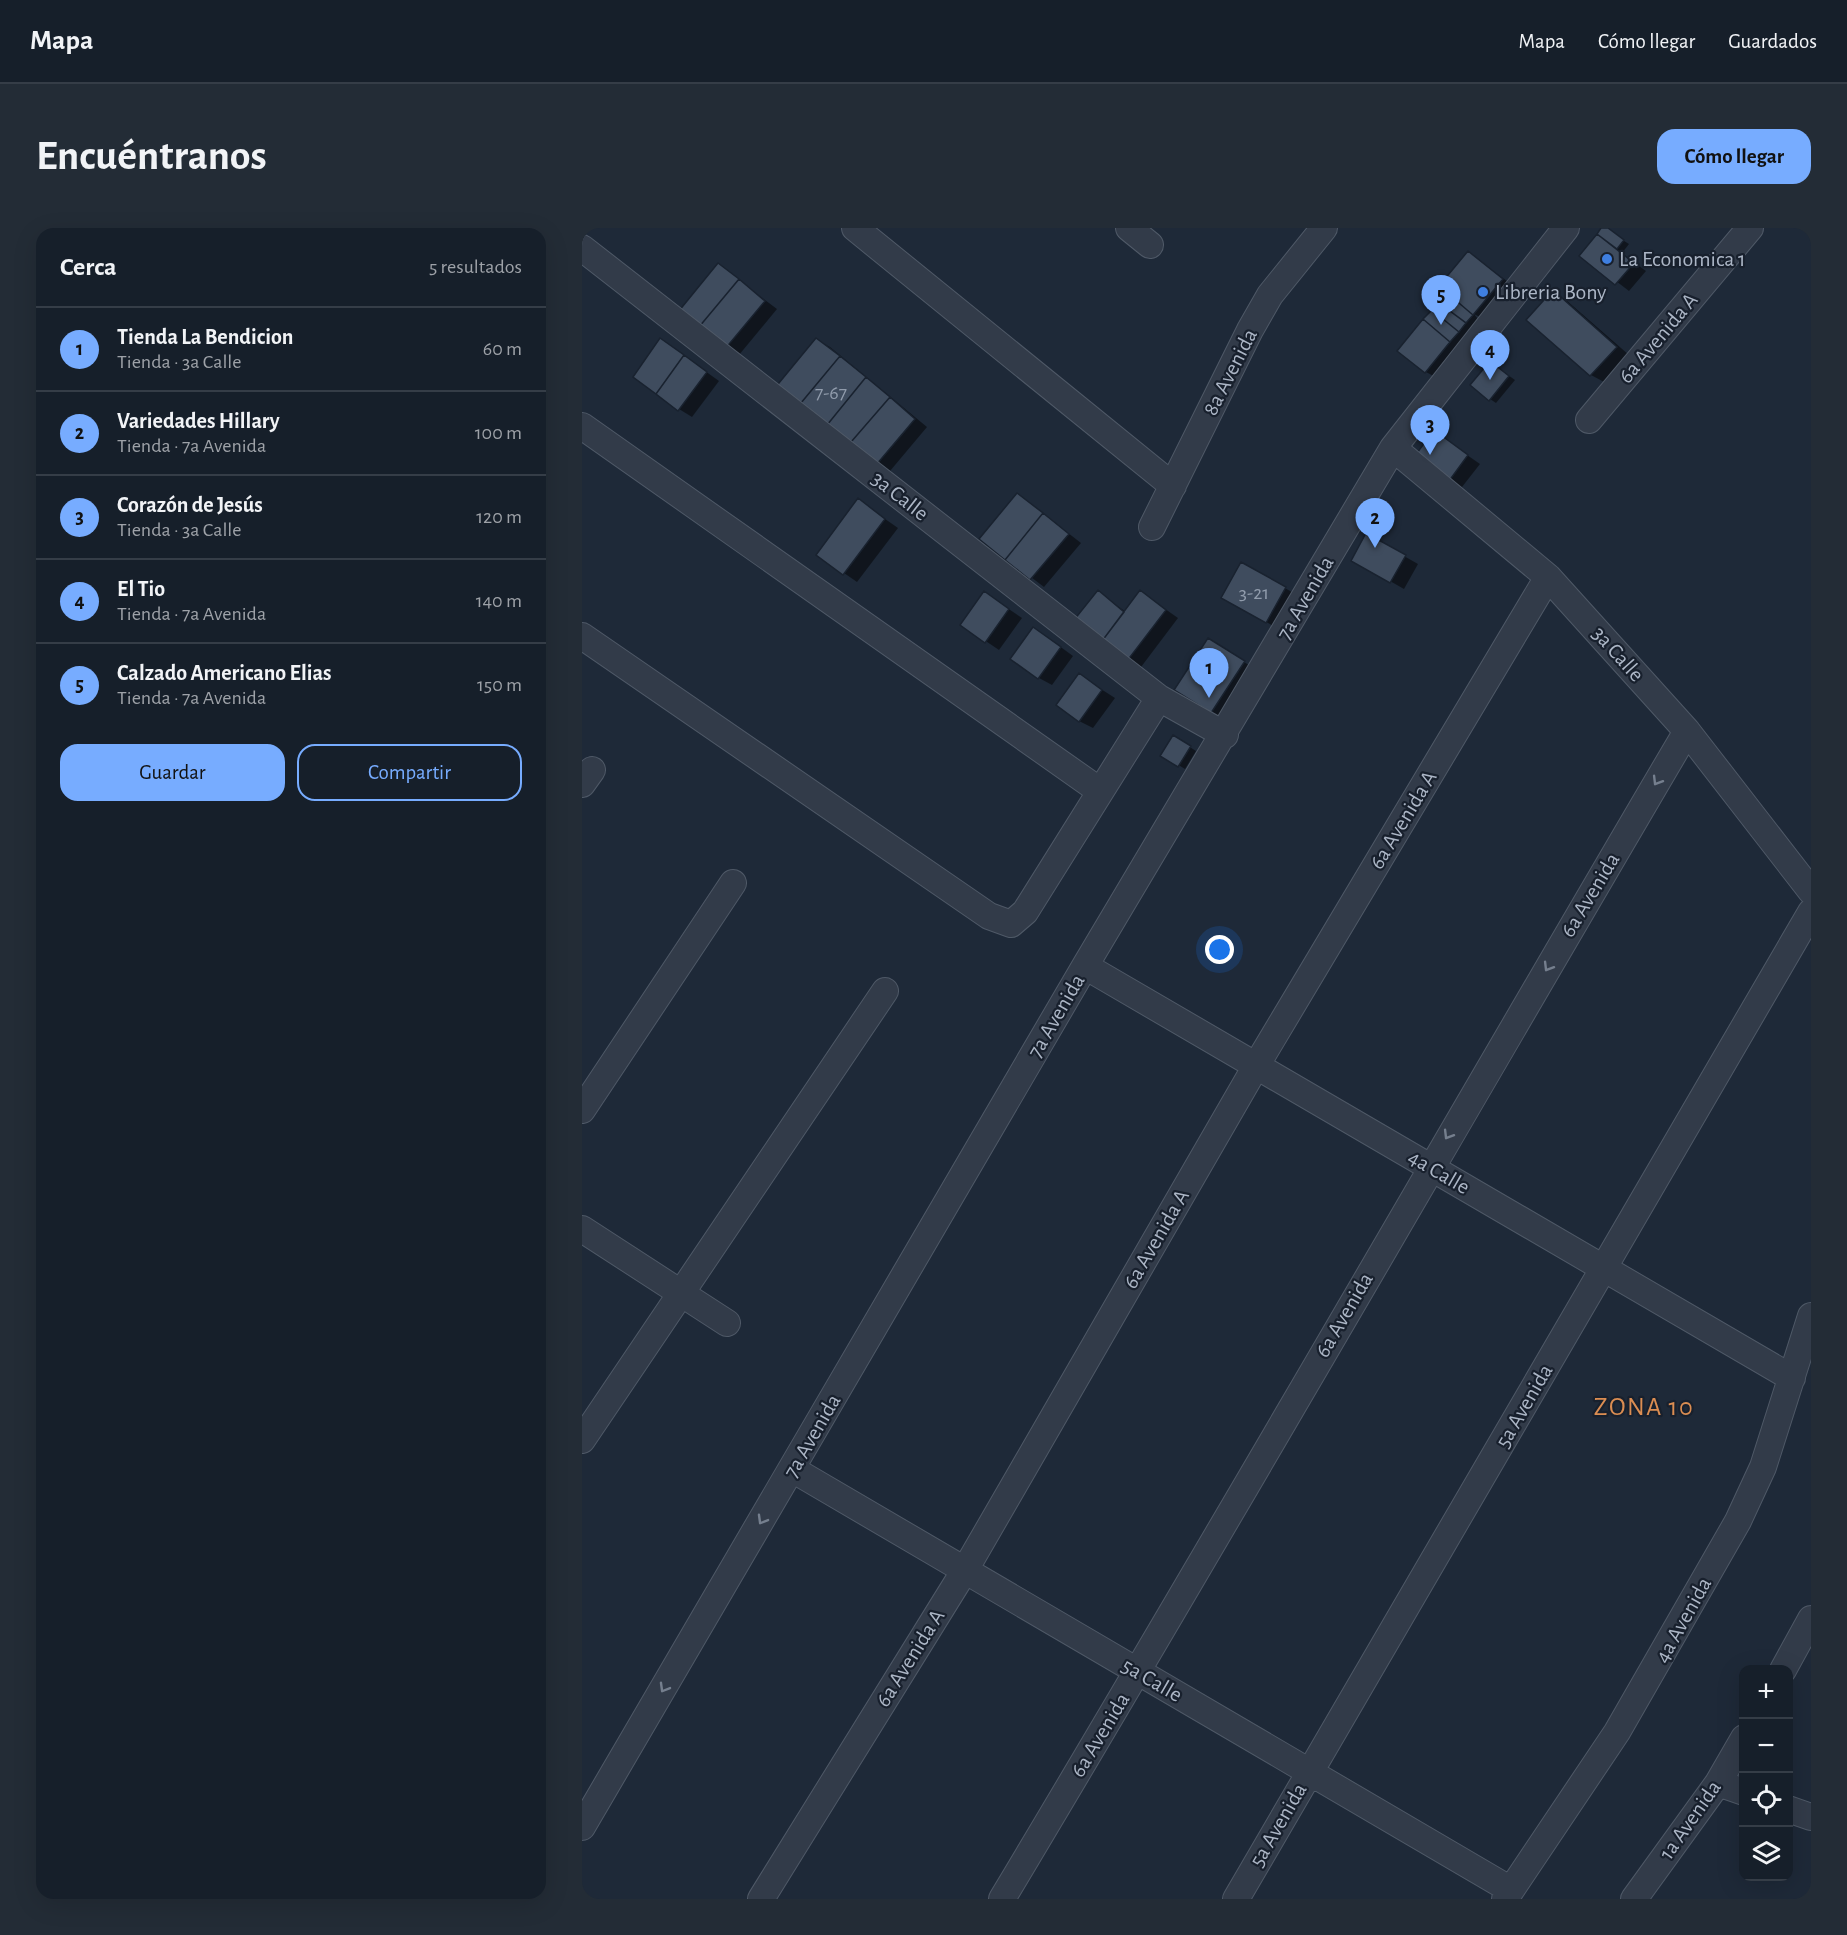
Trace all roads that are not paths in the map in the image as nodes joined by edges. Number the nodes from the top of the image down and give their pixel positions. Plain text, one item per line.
1 (855, 228) edge
2 (1129, 228) edge
3 (1324, 228) edge
4 (1566, 228) edge
5 (1750, 228) edge
6 (1150, 245) dead end
7 (582, 248) edge
8 (1589, 420) dead end
9 (582, 426) edge
10 (1393, 448) junction
11 (1173, 486) junction
12 (1152, 527) dead end
13 (1548, 577) junction
14 (582, 636) edge
15 (1159, 698) junction
16 (1687, 731) junction
17 (1225, 735) junction
18 (1100, 791) junction
19 (734, 883) dead end
20 (1811, 891) edge
21 (1811, 912) edge
22 (1085, 966) junction
23 (885, 991) dead end
24 (1256, 1066) junction
25 (582, 1110) edge
26 (1430, 1167) junction
27 (582, 1229) edge
28 (1604, 1269) junction
29 (681, 1293) junction
30 (1811, 1316) edge
31 (727, 1323) dead end
32 (1792, 1378) junction
33 (582, 1440) edge
34 (792, 1469) junction
35 (965, 1570) junction
36 (1810, 1622) edge
37 (1786, 1665) edge
38 (1138, 1672) junction
39 (1739, 1745) edge
40 (1309, 1772) junction
41 (1718, 1783) junction
42 (1739, 1791) edge
43 (1793, 1811) edge
44 (1811, 1817) edge
45 (582, 1827) edge
46 (1508, 1894) edge
47 (761, 1899) edge
48 (1002, 1899) edge
49 (1236, 1899) edge
50 (1634, 1899) edge

1 - 11 street
2 - 6 street
3 - 11 street, 8a Avenida
4 - 10 street, 7a Avenida
5 - 8 street, 6a Avenida A
7 - 15 street, 3a Calle
9 - 18 street
10 - 13 street, 3a Calle
10 - 17 street, 7a Avenida
11 - 12 street, 8a Avenida
13 - 16 street, 3a Calle
13 - 24 street, 6a Avenida A
14 - 18 street
15 - 17 street, 3a Calle
15 - 18 street
16 - 20 street, 3a Calle
16 -> 26 street, 6a Avenida
17 - 22 street, 7a Avenida
19 - 25 street
21 - 28 street, 5a Avenida
22 - 24 street, 4a Calle
22 - 34 street, 7a Avenida
23 - 29 street
24 - 26 street, 4a Calle
24 - 35 street, 6a Avenida A
26 - 28 street, 4a Calle
26 - 38 street, 6a Avenida
27 - 29 street
28 - 32 street, 4a Calle
28 - 40 street, 5a Avenida
29 - 31 street
29 - 33 street
30 - 32 street, 4a Avenida
32 - 46 street, 4a Avenida
34 - 35 street, 5a Calle
34 -> 45 street, 7a Avenida
35 - 38 street, 5a Calle
35 - 47 street, 6a Avenida A
36 - 37 street
38 - 40 street, 5a Calle
38 - 48 street, 6a Avenida
39 - 41 street, 1a Avenida
40 - 46 street, 5a Calle
40 - 49 street, 5a Avenida
41 - 42 street
41 - 50 street, 1a Avenida
43 - 44 street

